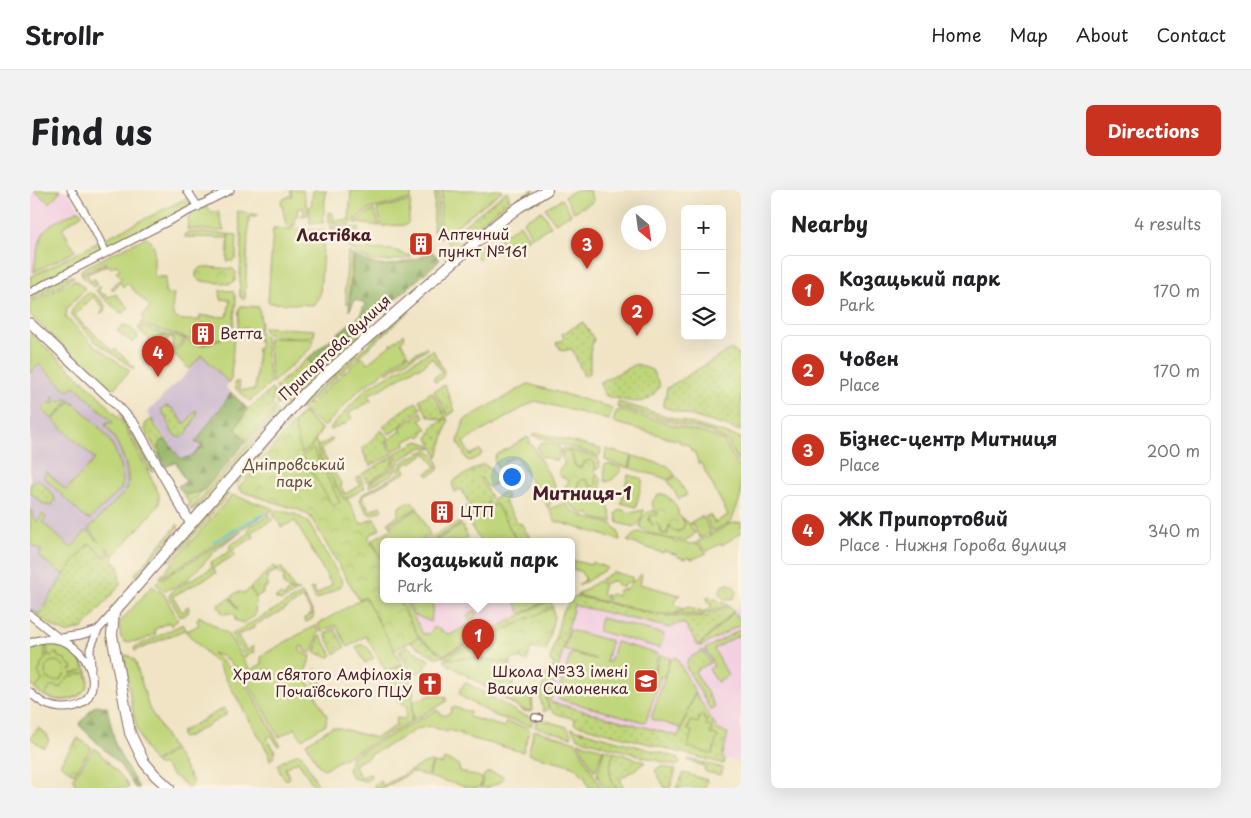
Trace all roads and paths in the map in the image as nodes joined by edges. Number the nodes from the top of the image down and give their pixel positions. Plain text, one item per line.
1 (71, 190) edge
2 (187, 190) edge
3 (230, 190) edge
4 (547, 190) edge
5 (198, 207) junction
6 (106, 253) junction
7 (30, 294) edge
8 (30, 323) edge
9 (191, 524) junction
10 (114, 612) junction
11 (30, 616) edge
12 (98, 630) junction
13 (56, 639) junction
14 (30, 643) edge
15 (91, 670) junction
16 (30, 692) edge
17 (169, 788) edge

1 - 6 street
2 - 5 street
3 - 5 street
4 - 9 main road, Припортова вулиця
5 - 6 street
6 - 7 street
8 - 9 street
9 - 10 main road, Припортова вулиця
10 - 12 street, Припортова вулиця
10 - 17 main road
11 - 13 street
12 - 13 street
12 - 15 street
13 - 14 street
13 - 15 street
15 - 16 street

